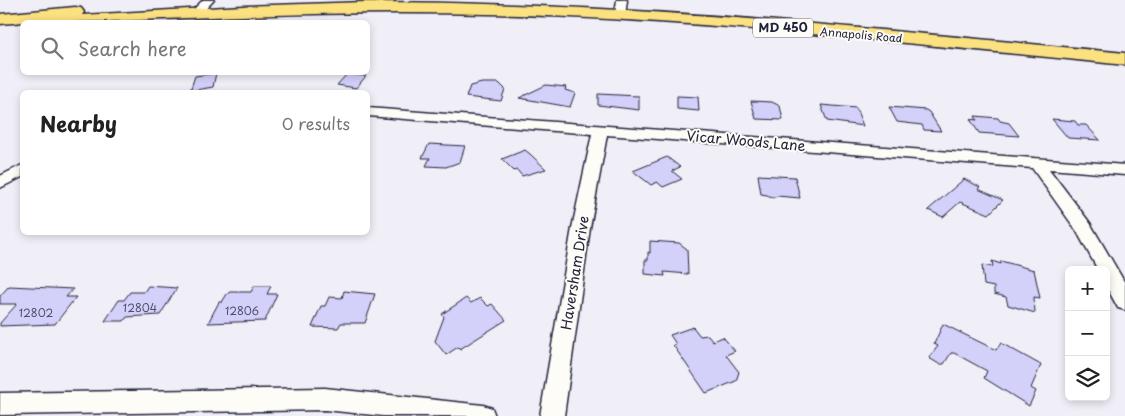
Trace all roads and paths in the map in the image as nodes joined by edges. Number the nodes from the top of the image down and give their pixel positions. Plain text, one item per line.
1 (447, 0) edge
2 (481, 0) edge
3 (204, 5) edge
4 (621, 7) edge
5 (0, 19) edge
6 (74, 20) edge
7 (20, 25) edge
8 (0, 28) edge
9 (1125, 50) edge
10 (1125, 59) edge
11 (370, 112) edge
12 (600, 130) junction
13 (1036, 164) junction
14 (1125, 170) edge
15 (20, 171) edge
16 (0, 183) edge
17 (1125, 302) edge
18 (0, 404) edge
19 (483, 416) edge
20 (552, 416) edge

1 - 3 main road, Annapolis Road / MD 450
2 - 4 main road, Annapolis Road / MD 450
3 - 4 main road, Annapolis Road / MD 450
3 - 5 main road, Annapolis Road / MD 450
3 - 6 main road, Annapolis Road / MD 450
4 - 9 main road, Annapolis Road / MD 450
4 - 10 main road, Annapolis Road / MD 450
7 - 8 main road
11 - 12 street, Vicar Woods Lane
12 - 13 street, Vicar Woods Lane
12 - 20 street, Haversham Drive
13 - 14 street, Vicar Woods Lane
13 - 17 street
15 - 16 street
18 - 19 street

